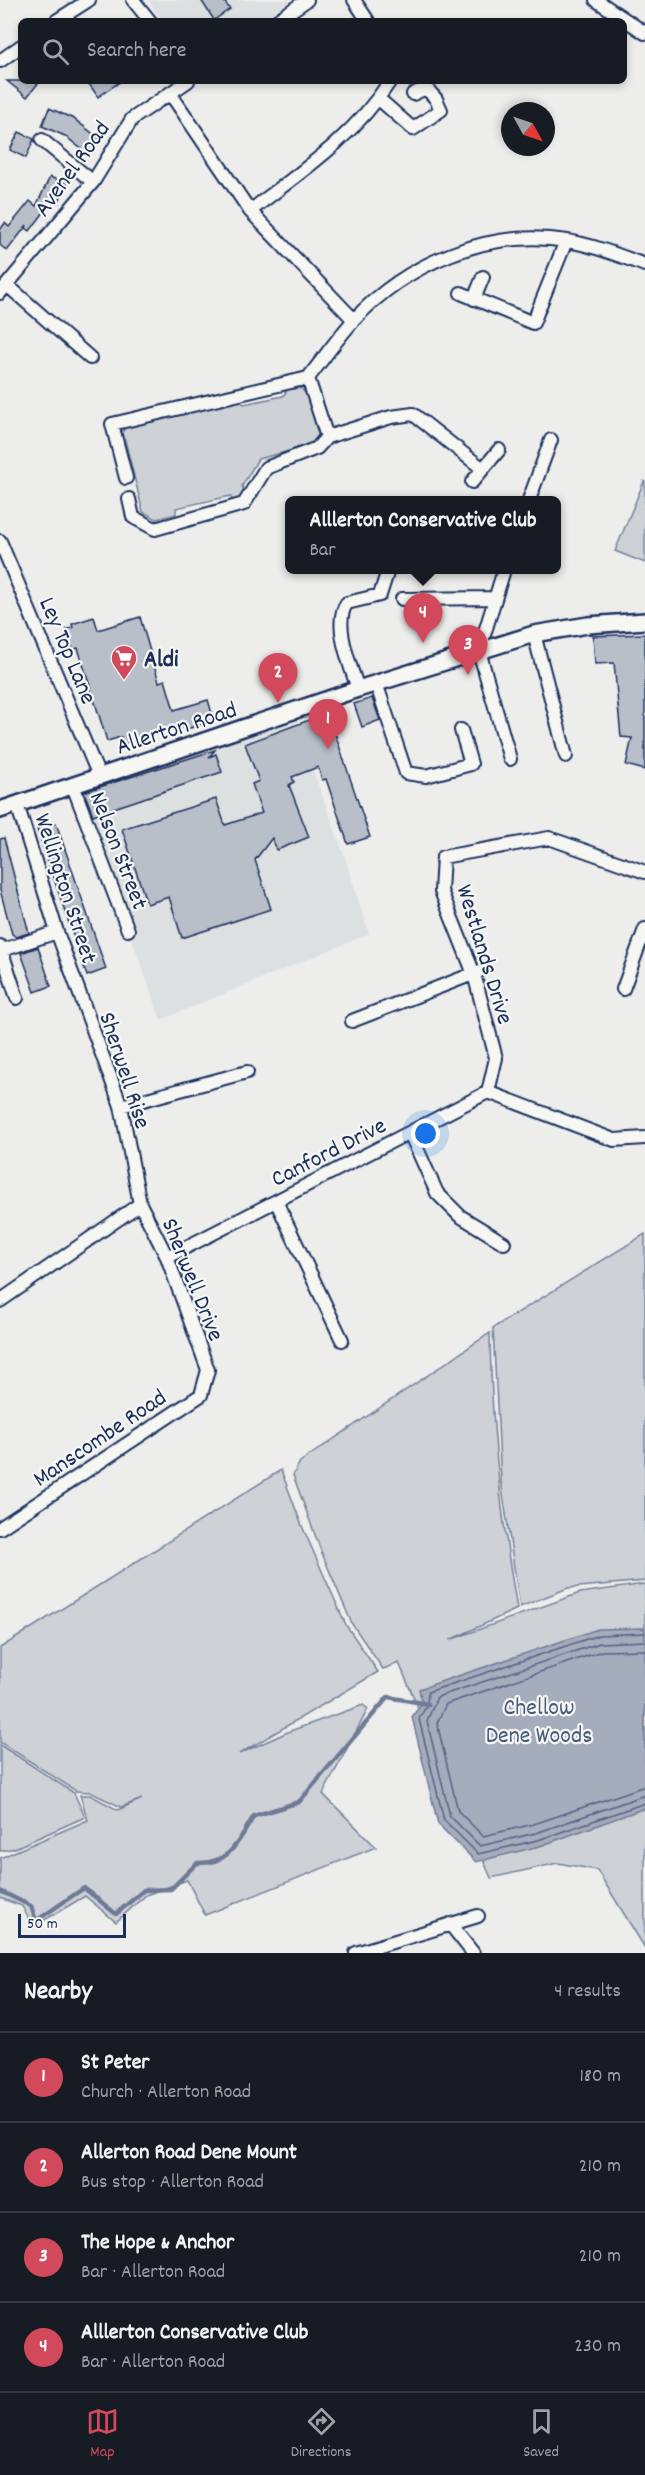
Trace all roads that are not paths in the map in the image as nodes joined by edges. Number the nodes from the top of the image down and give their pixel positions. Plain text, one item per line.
1 (89, 0) edge
2 (133, 0) edge
3 (307, 0) edge
4 (354, 0) edge
5 (597, 0) edge
6 (73, 4) edge
7 (59, 18) edge
8 (148, 18) edge
9 (280, 18) edge
10 (366, 18) edge
11 (617, 18) edge
12 (627, 23) edge
13 (645, 33) edge
14 (18, 48) edge
15 (0, 61) edge
16 (184, 84) edge
17 (388, 84) edge
18 (170, 93) junction
19 (413, 94) dead end
20 (379, 99) junction
21 (42, 140) dead end
22 (93, 182) junction
23 (250, 211) junction
24 (566, 241) junction
25 (645, 265) edge
26 (483, 277) dead end
27 (4, 289) edge
28 (461, 293) dead end
29 (474, 299) junction
30 (354, 320) junction
31 (90, 358) dead end
32 (308, 378) junction
33 (327, 437) junction
34 (551, 440) dead end
35 (499, 450) dead end
36 (483, 469) junction
37 (126, 477) dead end
38 (472, 482) dead end
39 (531, 496) edge
40 (129, 500) dead end
41 (0, 542) edge
42 (387, 574) edge
43 (503, 574) edge
44 (495, 598) junction
45 (402, 599) dead end
46 (645, 621) edge
47 (534, 634) junction
48 (479, 651) junction
49 (376, 683) junction
50 (358, 689) junction
51 (462, 730) dead end
52 (566, 756) dead end
53 (510, 759) dead end
54 (99, 776) junction
55 (73, 786) junction
56 (17, 804) junction
57 (0, 810) edge
58 (645, 872) edge
59 (645, 929) edge
60 (128, 930) dead end
61 (57, 932) junction
62 (0, 949) edge
63 (476, 973) junction
64 (76, 985) joint
65 (623, 989) dead end
66 (17, 998) dead end
67 (352, 1021) dead end
68 (247, 1072) dead end
69 (488, 1092) junction
70 (121, 1106) junction
71 (410, 1133) junction
72 (645, 1138) edge
73 (276, 1201) junction
74 (140, 1204) junction
75 (504, 1243) dead end
76 (167, 1257) junction
77 (0, 1301) edge
78 (342, 1340) dead end
79 (208, 1370) joint
80 (0, 1528) edge
81 (478, 1916) dead end
82 (450, 1924) junction
83 (356, 1953) edge
84 (473, 1953) edge

1 - 6 street
2 - 8 street
3 - 9 street
4 - 10 street
5 - 11 street
6 - 7 street
12 - 13 street
14 - 15 street
16 - 18 street, Avenel Road
17 - 20 street
18 - 22 street, Avenel Road
18 - 23 street
19 - 20 street
20 - 23 street
21 - 22 street
22 - 27 street, Avenel Road
23 - 30 street
24 - 25 street
24 - 29 street
24 - 30 street
26 - 29 street
27 - 31 street
28 - 29 street
30 - 32 street
32 - 33 street
32 - 37 street
33 - 36 street
33 - 40 street
34 - 39 street
35 - 36 street
36 - 38 street
41 - 54 street, Ley Top Lane
42 - 50 street
43 - 44 street
44 - 45 street
44 - 48 street
46 - 47 street, Allerton Road
47 - 48 street, Allerton Road
47 - 52 street
48 - 49 street, Allerton Road
48 - 53 street
49 - 50 street, Allerton Road
49 - 51 street
50 - 54 street, Allerton Road
54 - 55 street, Allerton Road
55 - 56 street, Allerton Road
55 - 60 street, Nelson Street
56 - 57 street, Allerton Road
56 - 61 street, Wellington Street
58 - 63 street, Westlands Drive
59 - 65 street
61 - 62 street
61 - 64 street, Wellington Street
62 - 66 street
63 - 67 street
63 - 69 street, Westlands Drive
64 - 70 street, Sherwell Rise
68 - 70 street
69 - 71 street, Canford Drive
69 - 72 street
70 - 74 street, Sherwell Rise
71 - 73 street, Canford Drive
71 - 75 street
73 - 76 street, Canford Drive
73 - 78 street
74 - 76 street, Sherwell Drive
74 - 77 street
76 - 79 street, Sherwell Drive
79 - 80 street, Manscombe Road
81 - 82 street
82 - 83 street
82 - 84 street

